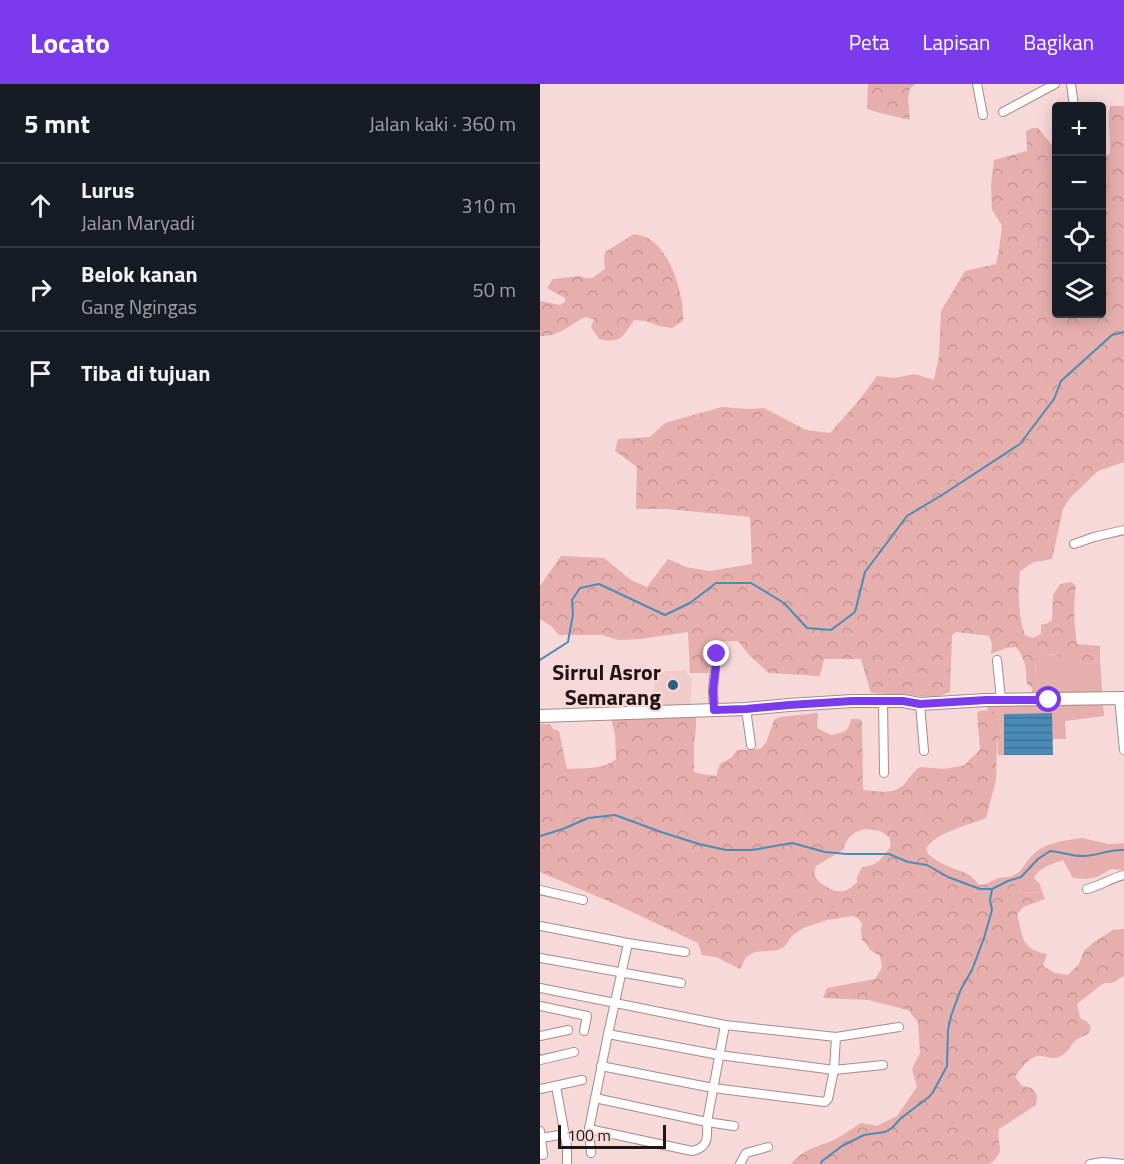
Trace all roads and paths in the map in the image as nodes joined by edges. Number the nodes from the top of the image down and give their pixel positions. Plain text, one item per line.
1 (977, 84) edge
2 (1055, 84) edge
3 (1071, 84) edge
4 (1073, 102) edge
5 (1003, 112) dead end
6 (983, 115) dead end
7 (1124, 530) edge
8 (1074, 544) dead end
9 (717, 645) dead end
10 (997, 660) dead end
11 (1121, 698) edge
12 (1001, 699) junction
13 (883, 701) junction
14 (920, 704) junction
15 (746, 709) junction
16 (714, 710) junction
17 (540, 716) edge
18 (751, 745) dead end
19 (1124, 750) edge
20 (924, 751) dead end
21 (884, 773) dead end
22 (1124, 875) edge
23 (1087, 889) dead end
24 (540, 890) edge
25 (582, 900) dead end
26 (540, 926) edge
27 (628, 943) junction
28 (686, 952) dead end
29 (540, 958) edge
30 (622, 973) junction
31 (681, 983) dead end
32 (540, 988) edge
33 (615, 1003) junction
34 (540, 1006) edge
35 (725, 1025) junction
36 (899, 1027) dead end
37 (568, 1030) dead end
38 (584, 1031) dead end
39 (608, 1034) junction
40 (540, 1036) edge
41 (836, 1037) junction
42 (574, 1053) dead end
43 (719, 1056) junction
44 (540, 1060) edge
45 (883, 1065) dead end
46 (601, 1066) junction
47 (834, 1070) junction
48 (582, 1080) dead end
49 (556, 1086) junction
50 (713, 1088) junction
51 (540, 1089) edge
52 (595, 1098) junction
53 (707, 1122) junction
54 (734, 1126) dead end
55 (589, 1129) junction
56 (565, 1134) junction
57 (541, 1135) edge
58 (768, 1147) dead end
59 (591, 1153) dead end
60 (543, 1155) dead end
61 (567, 1164) edge
62 (741, 1164) edge
63 (1090, 1164) edge
64 (1124, 1164) edge

1 - 6 street
2 - 5 street
3 - 4 street
7 - 8 street
9 - 16 street
10 - 12 street
11 - 12 street
11 - 19 street
12 - 14 street
13 - 14 street
13 - 15 street
13 - 21 street
14 - 20 street
15 - 16 street
15 - 18 street
16 - 17 street
22 - 23 street
24 - 25 street
26 - 27 street
27 - 28 street
27 - 30 street
29 - 30 street
30 - 31 street
30 - 33 street
32 - 33 street
33 - 35 street
33 - 39 street
34 - 38 street
35 - 41 street
35 - 43 street
36 - 41 street
37 - 40 street
39 - 43 street
39 - 46 street
41 - 47 street
42 - 44 street
43 - 47 street
43 - 50 street
45 - 47 street
46 - 50 street
46 - 52 street
47 - 50 street
48 - 49 street
49 - 51 street
49 - 56 street
50 - 53 street
52 - 53 street
52 - 55 street
53 - 54 street
53 - 55 street
55 - 59 street
56 - 57 street
56 - 61 street
57 - 60 street
58 - 62 street
63 - 64 street

